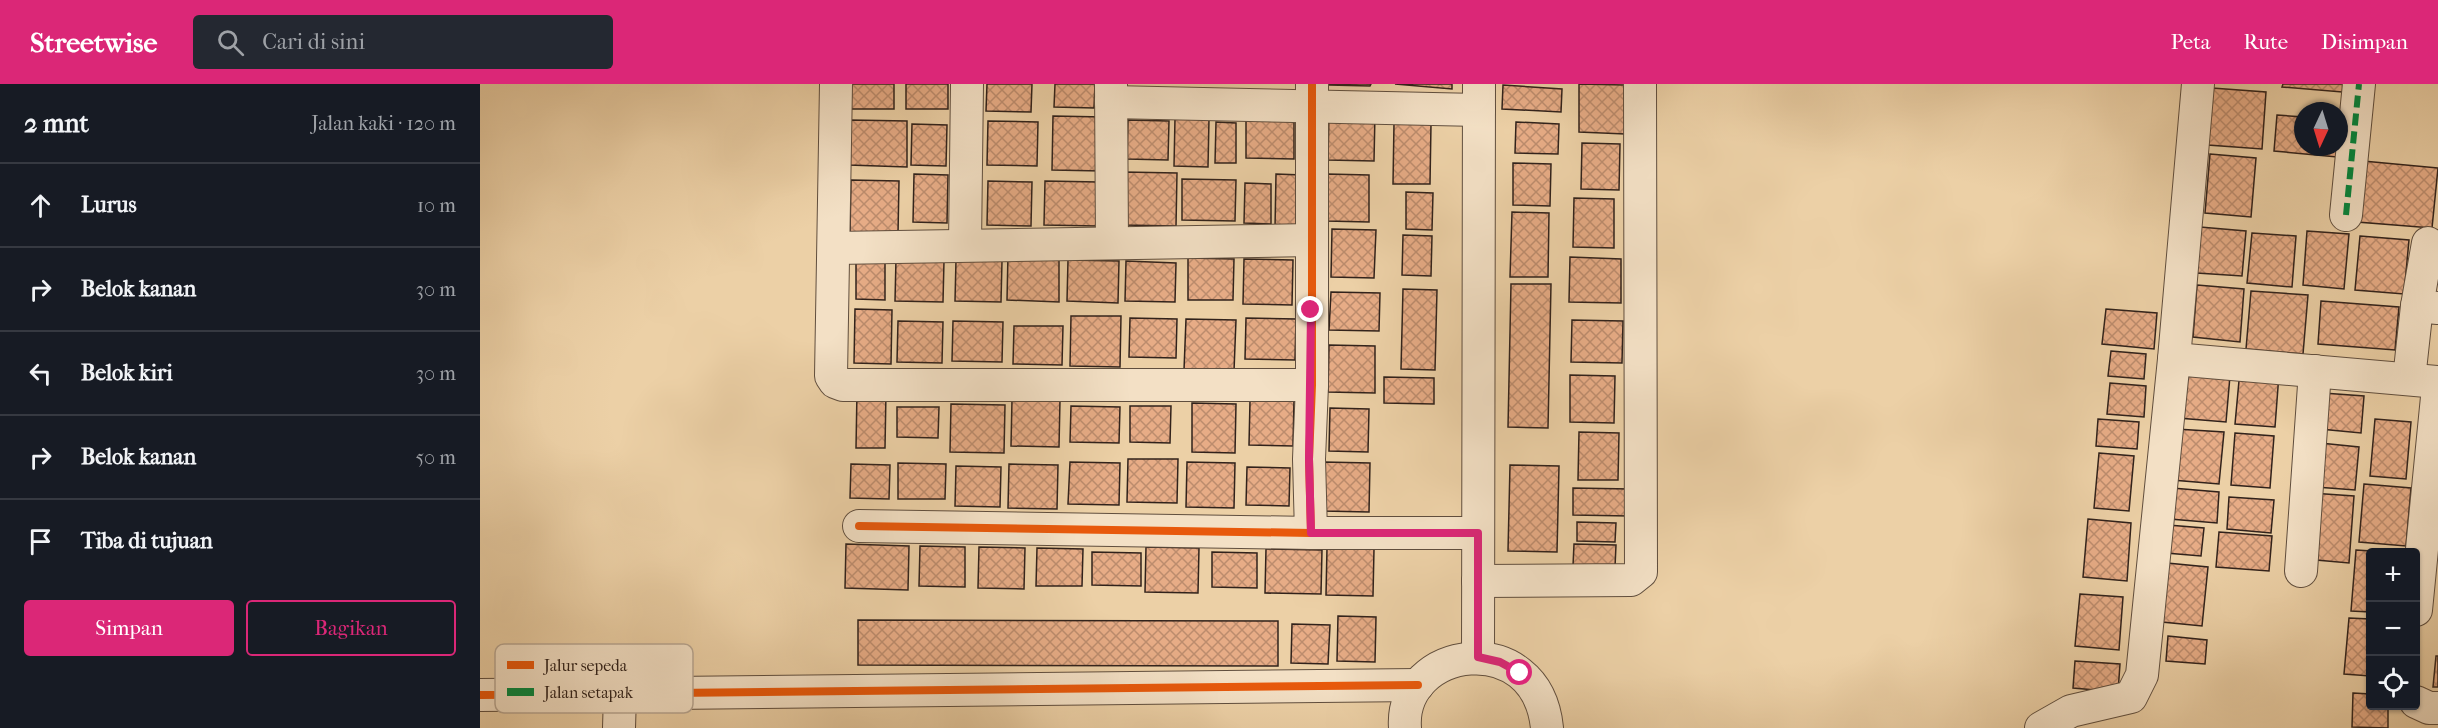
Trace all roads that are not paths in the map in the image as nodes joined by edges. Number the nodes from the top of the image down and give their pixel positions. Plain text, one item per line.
1 (836, 84) edge
2 (967, 84) edge
3 (1640, 84) edge
4 (2198, 84) edge
5 (2360, 84) edge
6 (1111, 93) edge
7 (1312, 95) edge
8 (1479, 97) edge
9 (2346, 215) dead end
10 (1312, 240) junction
11 (1112, 243) junction
12 (2427, 243) dead end
13 (965, 245) junction
14 (835, 248) junction
15 (2428, 307) edge
16 (2174, 359) junction
17 (2315, 371) junction
18 (2428, 383) edge
19 (1311, 385) junction
20 (859, 526) dead end
21 (1311, 533) junction
22 (1478, 533) junction
23 (2301, 572) dead end
24 (1478, 581) junction
25 (2415, 602) edge
26 (1478, 657) junction
27 (1418, 685) junction
28 (693, 694) edge
29 (2420, 704) edge
30 (2438, 708) edge
31 (619, 713) edge
32 (619, 728) edge
33 (1405, 728) edge
34 (1547, 728) edge
35 (2041, 728) edge

1 - 14 street
2 - 13 street
3 - 24 street
4 - 16 street
5 - 9 street
6 - 7 street
6 - 11 street
7 - 8 street
7 - 10 street
8 - 22 street
10 - 11 street
10 - 19 street
11 - 13 street
12 - 15 street
13 - 14 street
14 - 19 street
15 - 18 street
16 - 17 street
16 - 35 street
17 - 18 street
17 - 23 street
18 - 25 street
19 - 21 street
20 - 21 street
21 - 22 street
22 - 24 street
24 - 26 street
26 - 27 street
26 - 34 street
27 - 28 street
27 - 33 street
29 - 30 street
31 - 32 street

